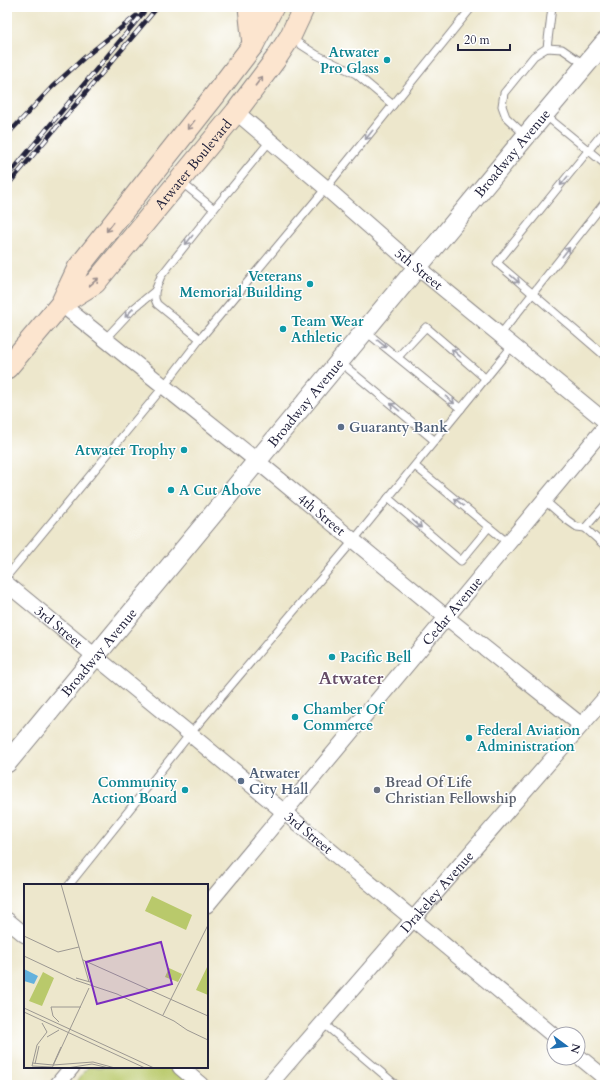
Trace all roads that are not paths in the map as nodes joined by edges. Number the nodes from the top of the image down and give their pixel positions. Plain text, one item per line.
1 (249, 7) edge
2 (273, 7) edge
3 (304, 7) edge
4 (472, 7) edge
5 (552, 7) edge
6 (290, 37) junction
7 (605, 42) edge
8 (253, 45) junction
9 (547, 48) junction
10 (585, 65) junction
11 (393, 105) junction
12 (236, 112) junction
13 (545, 114) junction
14 (605, 130) edge
15 (526, 136) junction
16 (270, 141) junction
17 (589, 150) junction
18 (605, 164) edge
19 (179, 180) junction
20 (326, 188) junction
21 (605, 202) edge
22 (214, 209) junction
23 (418, 267) junction
24 (155, 291) junction
25 (533, 294) junction
26 (61, 304) junction
27 (365, 330) junction
28 (500, 335) junction
29 (105, 338) junction
30 (200, 340) junction
31 (513, 345) junction
32 (605, 356) edge
33 (398, 357) junction
34 (340, 362) junction
35 (7, 368) edge
36 (486, 379) junction
37 (164, 386) junction
38 (461, 409) junction
39 (605, 421) edge
40 (605, 427) edge
41 (436, 440) junction
42 (257, 461) junction
43 (415, 466) junction
44 (388, 498) junction
45 (544, 500) junction
46 (605, 505) edge
47 (489, 527) junction
48 (585, 528) junction
49 (353, 541) junction
50 (508, 543) junction
51 (605, 546) edge
52 (7, 576) edge
53 (7, 584) edge
54 (446, 617) junction
55 (96, 656) junction
56 (605, 698) edge
57 (581, 725) junction
58 (190, 734) junction
59 (7, 763) edge
60 (285, 812) junction
61 (70, 884) edge
62 (208, 904) edge
63 (413, 919) junction
64 (7, 920) edge
65 (24, 934) edge
66 (323, 1023) junction
67 (546, 1029) edge
68 (586, 1063) edge
69 (71, 1068) edge
70 (181, 1068) edge
71 (605, 1078) edge
72 (57, 1085) edge
73 (201, 1085) edge
74 (269, 1085) edge
75 (396, 1085) edge

1 - 8 main road
2 - 8 main road, Atwater Boulevard
3 - 6 main road, Atwater Boulevard
4 - 11 lane
5 - 9 lane
6 - 11 lane
12 -> 6 main road, Atwater Boulevard
7 - 10 street, Broadway Avenue
8 -> 26 main road, Atwater Boulevard
9 - 10 lane
9 - 15 lane
10 - 13 street, Broadway Avenue
11 -> 20 lane
12 - 16 street, 5th Street
12 - 19 main road, Atwater Boulevard
13 - 15 street, Broadway Avenue
13 - 17 lane
14 - 17 lane
15 - 23 street, Broadway Avenue
16 - 20 street, 5th Street
16 - 22 lane
17 - 18 lane
17 -> 25 lane
19 - 22 lane
26 -> 19 main road, Atwater Boulevard
20 - 23 street, 5th Street
20 - 30 lane
25 -> 21 lane
22 -> 24 lane
23 - 27 street, Broadway Avenue
23 - 28 street, 5th Street
24 -> 29 lane
24 - 30 lane
25 - 28 lane
25 - 32 lane
26 - 29 street, 4th Street
26 - 35 main road, Atwater Boulevard
27 -> 33 lane
27 - 34 street, Broadway Avenue
28 - 31 street, 5th Street
29 - 37 street, 4th Street
30 - 37 lane
31 - 36 lane
31 - 39 street, 5th Street
36 -> 33 lane
33 -> 38 lane
41 -> 34 lane
34 - 42 street, Broadway Avenue
36 - 38 lane
37 - 42 street, 4th Street
37 - 52 lane
38 - 41 lane
40 - 45 street, Cedar Avenue
41 - 43 lane
42 - 49 street, 4th Street
42 - 55 street, Broadway Avenue
43 - 44 lane
47 -> 43 lane
44 -> 47 lane
44 - 49 lane
45 - 48 lane
45 - 50 street, Cedar Avenue
46 - 48 lane
47 - 50 lane
48 - 51 lane
49 - 54 street, 4th Street
49 - 58 lane
50 - 54 street, Cedar Avenue
53 - 55 street, 3rd Street
54 - 57 street, 4th Street
54 - 60 street, Cedar Avenue
55 - 58 street, 3rd Street
55 - 59 street, Broadway Avenue
56 - 57 street, Drakeley Avenue
57 - 63 street, Drakeley Avenue
58 - 60 street, 3rd Street
58 - 61 lane
60 - 62 street, Cedar Avenue
60 - 63 street, 3rd Street
63 - 66 street, Drakeley Avenue
63 - 67 street, 3rd Street
64 - 65 street
66 - 74 street, Drakeley Avenue
66 - 75 lane
68 - 71 street
69 - 72 street
70 - 73 street

